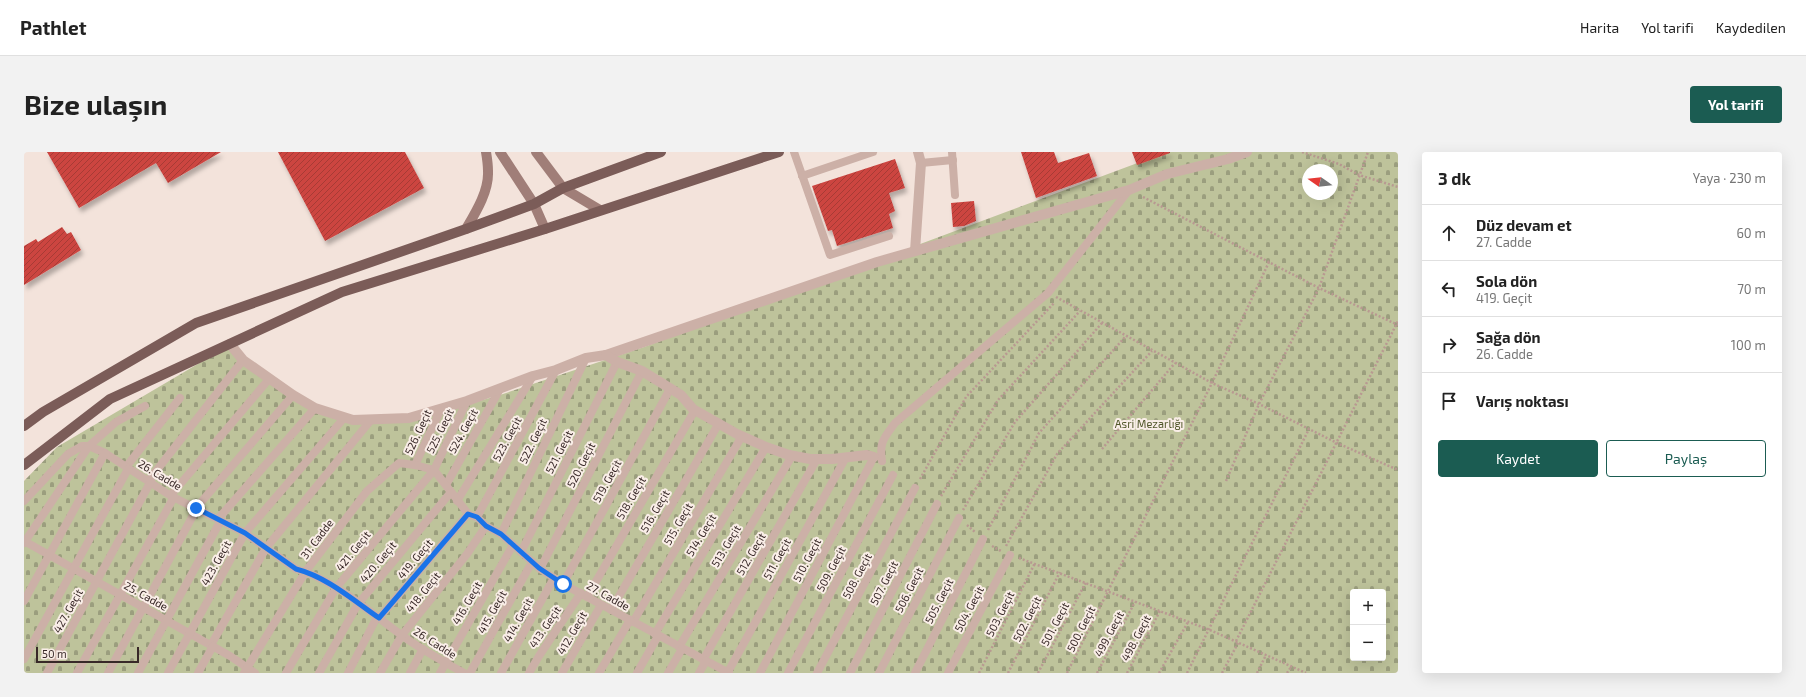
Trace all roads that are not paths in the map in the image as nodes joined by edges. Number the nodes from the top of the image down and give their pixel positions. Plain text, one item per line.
1 (486, 152) edge
2 (500, 152) edge
3 (536, 152) edge
4 (662, 152) edge
5 (779, 152) edge
6 (794, 152) edge
7 (873, 152) edge
8 (918, 152) edge
9 (1247, 152) edge
10 (1227, 155) edge
11 (952, 156) edge
12 (921, 162) junction
13 (802, 176) junction
14 (563, 188) junction
15 (1129, 190) junction
16 (954, 195) dead end
17 (534, 204) junction
18 (600, 210) junction
19 (546, 229) junction
20 (466, 230) junction
21 (889, 236) dead end
22 (915, 251) junction
23 (230, 344) junction
24 (606, 355) junction
25 (586, 358) junction
26 (243, 360) junction
27 (617, 362) junction
28 (556, 370) junction
29 (642, 371) junction
30 (533, 376) junction
31 (269, 379) junction
32 (500, 389) junction
33 (670, 389) junction
34 (293, 395) junction
35 (180, 398) dead end
36 (467, 401) junction
37 (145, 406) dead end
38 (315, 408) junction
39 (441, 409) junction
40 (695, 410) junction
41 (344, 418) junction
42 (371, 420) junction
43 (719, 424) junction
44 (24, 426) edge
45 (742, 436) junction
46 (90, 446) junction
47 (766, 447) junction
48 (105, 453) junction
49 (792, 456) junction
50 (846, 457) junction
51 (817, 459) junction
52 (878, 459) junction
53 (24, 464) edge
54 (415, 465) junction
55 (127, 468) junction
56 (434, 470) junction
57 (894, 475) dead end
58 (150, 481) junction
59 (446, 484) junction
60 (915, 488) road end
61 (451, 492) junction
62 (172, 496) junction
63 (24, 501) edge
64 (457, 502) junction
65 (937, 504) road end
66 (196, 508) junction
67 (468, 514) junction
68 (477, 517) junction
69 (959, 518) road end
70 (220, 520) junction
71 (486, 526) junction
72 (245, 533) junction
73 (501, 534) junction
74 (983, 539) road end
75 (24, 542) edge
76 (513, 545) junction
77 (266, 548) junction
78 (521, 552) junction
79 (49, 555) junction
80 (1010, 555) road end
81 (532, 562) junction
82 (73, 568) junction
83 (540, 569) junction
84 (306, 571) junction
85 (554, 578) junction
86 (97, 582) junction
87 (563, 584) junction
88 (336, 588) junction
89 (119, 594) junction
90 (584, 595) junction
91 (24, 601) edge
92 (358, 604) junction
93 (601, 605) junction
94 (143, 607) junction
95 (611, 610) junction
96 (378, 618) junction
97 (167, 620) junction
98 (632, 621) junction
99 (190, 633) junction
100 (657, 635) junction
101 (402, 636) junction
102 (212, 646) junction
103 (680, 648) junction
104 (423, 649) junction
105 (24, 659) edge
106 (705, 661) junction
107 (446, 663) junction
108 (246, 670) edge
109 (47, 673) edge
110 (77, 673) edge
111 (108, 673) edge
112 (138, 673) edge
113 (168, 673) edge
114 (198, 673) edge
115 (255, 673) edge
116 (286, 673) edge
117 (319, 673) edge
118 (348, 673) edge
119 (380, 673) edge
120 (410, 673) edge
121 (440, 673) edge
122 (464, 673) edge
123 (470, 673) edge
124 (501, 673) edge
125 (529, 673) edge
126 (562, 673) edge
127 (599, 673) edge
128 (638, 673) edge
129 (668, 673) edge
130 (699, 673) edge
131 (728, 673) edge
132 (760, 673) edge
133 (788, 673) edge
134 (817, 673) edge
135 (850, 673) edge
136 (879, 673) edge
137 (915, 673) edge
138 (948, 673) edge

1 - 20 street
2 - 17 street
3 - 14 street
4 - 14 main road
5 - 18 main road
6 - 13 lane
7 - 13 lane
8 - 12 street
9 - 10 street
10 - 15 street
11 - 12 lane
11 - 16 lane
12 - 22 street
13 - 21 lane
14 - 17 main road
14 - 18 street
15 - 22 street
15 - 52 lane
17 - 19 street
17 - 20 main road
18 - 19 main road
19 - 23 main road
20 - 44 main road
22 - 24 street
23 - 26 street
23 - 53 main road
24 - 25 street
24 - 27 street
25 - 28 street
25 - 73 lane, 522. Geçit
26 - 31 street
26 - 58 lane, 427. Geçit
27 - 29 street
27 - 78 lane, 521. Geçit
28 - 30 street
28 - 68 lane, 523. Geçit
29 - 33 street
29 - 83 lane, 520. Geçit
30 - 32 street
30 - 64 lane, 523. Geçit
31 - 34 street
31 - 62 lane
32 - 36 street
32 - 59 lane, 524. Geçit
33 - 40 street
33 - 87 lane, 519. Geçit
34 - 38 street
34 - 66 lane
35 - 55 lane
36 - 39 street
36 - 56 lane, 525. Geçit
37 - 46 lane
38 - 41 street
38 - 70 lane
39 - 42 street
39 - 54 lane, 526. Geçit
40 - 43 street
40 - 90 lane, 518. Geçit
41 - 42 street
41 - 72 lane, 423. Geçit
42 - 77 lane
43 - 45 street
43 - 95 lane, 516. Geçit
45 - 47 street
45 - 98 lane, 515. Geçit
46 - 48 lane, 26. Cadde
46 - 63 lane
46 - 75 lane
47 - 49 street
47 - 100 lane, 514. Geçit
48 - 55 lane, 26. Cadde
48 - 79 lane
49 - 51 street
49 - 103 lane, 513. Geçit
50 - 51 street
50 - 52 street
50 - 131 lane, 511. Geçit
51 - 106 lane, 512. Geçit
52 - 132 lane, 510. Geçit
54 - 56 lane
54 - 84 lane, 31. Cadde
55 - 58 lane, 26. Cadde
55 - 82 lane
56 - 59 lane, 27. Cadde
56 - 88 lane, 421. Geçit
57 - 133 lane, 509. Geçit
58 - 62 lane, 26. Cadde
58 - 86 lane, 427. Geçit
59 - 61 lane, 27. Cadde
60 - 134 lane, 508. Geçit
61 - 64 lane, 27. Cadde
61 - 92 lane, 420. Geçit
62 - 66 lane, 26. Cadde
62 - 89 lane
64 - 67 lane, 27. Cadde
65 - 135 lane, 507. Geçit
66 - 70 lane, 26. Cadde
66 - 94 lane
67 - 68 lane, 27. Cadde
67 - 96 lane, 419. Geçit
68 - 71 lane, 27. Cadde
69 - 136 lane, 506. Geçit
70 - 72 lane, 26. Cadde
70 - 97 lane
71 - 73 lane, 27. Cadde
71 - 101 lane, 418. Geçit
72 - 77 lane, 26. Cadde
72 - 99 lane, 423. Geçit
73 - 76 lane, 27. Cadde
74 - 137 lane, 505. Geçit
75 - 79 lane, 25. Cadde
76 - 78 lane, 27. Cadde
76 - 107 lane, 416. Geçit
77 - 84 lane, 26. Cadde
77 - 102 lane
78 - 81 lane, 27. Cadde
79 - 82 lane, 25. Cadde
79 - 91 lane
80 - 138 lane, 504. Geçit
81 - 83 lane, 27. Cadde
81 - 123 lane, 415. Geçit
82 - 86 lane, 25. Cadde
82 - 105 lane
83 - 85 lane, 27. Cadde
84 - 88 lane, 26. Cadde
84 - 108 lane, 31. Cadde
85 - 87 lane, 27. Cadde
85 - 124 lane, 414. Geçit
86 - 89 lane, 25. Cadde
86 - 109 lane, 427. Geçit
87 - 90 lane, 27. Cadde
88 - 92 lane, 26. Cadde
88 - 116 lane, 421. Geçit
89 - 94 lane, 25. Cadde
89 - 110 lane
90 - 93 lane, 27. Cadde
90 - 125 lane, 413. Geçit
92 - 96 lane, 26. Cadde
92 - 117 lane, 420. Geçit
93 - 95 lane, 27. Cadde
93 - 126 lane, 412. Geçit
94 - 97 lane, 25. Cadde
94 - 111 lane
95 - 98 lane, 27. Cadde
96 - 101 lane, 26. Cadde
96 - 118 lane, 419. Geçit
97 - 99 lane, 25. Cadde
97 - 112 lane
98 - 100 lane, 27. Cadde
98 - 127 lane, 515. Geçit
99 - 102 lane, 25. Cadde
99 - 113 lane, 423. Geçit
100 - 103 lane, 27. Cadde
100 - 128 lane, 514. Geçit
101 - 104 lane, 26. Cadde
101 - 119 lane, 418. Geçit
102 - 108 lane, 25. Cadde
102 - 114 lane
103 - 106 lane, 27. Cadde
103 - 129 lane, 513. Geçit
104 - 107 lane, 26. Cadde
104 - 120 lane
106 - 130 lane, 512. Geçit
106 - 131 lane, 27. Cadde
107 - 121 lane, 416. Geçit
107 - 122 lane, 26. Cadde
108 - 115 lane, 25. Cadde

